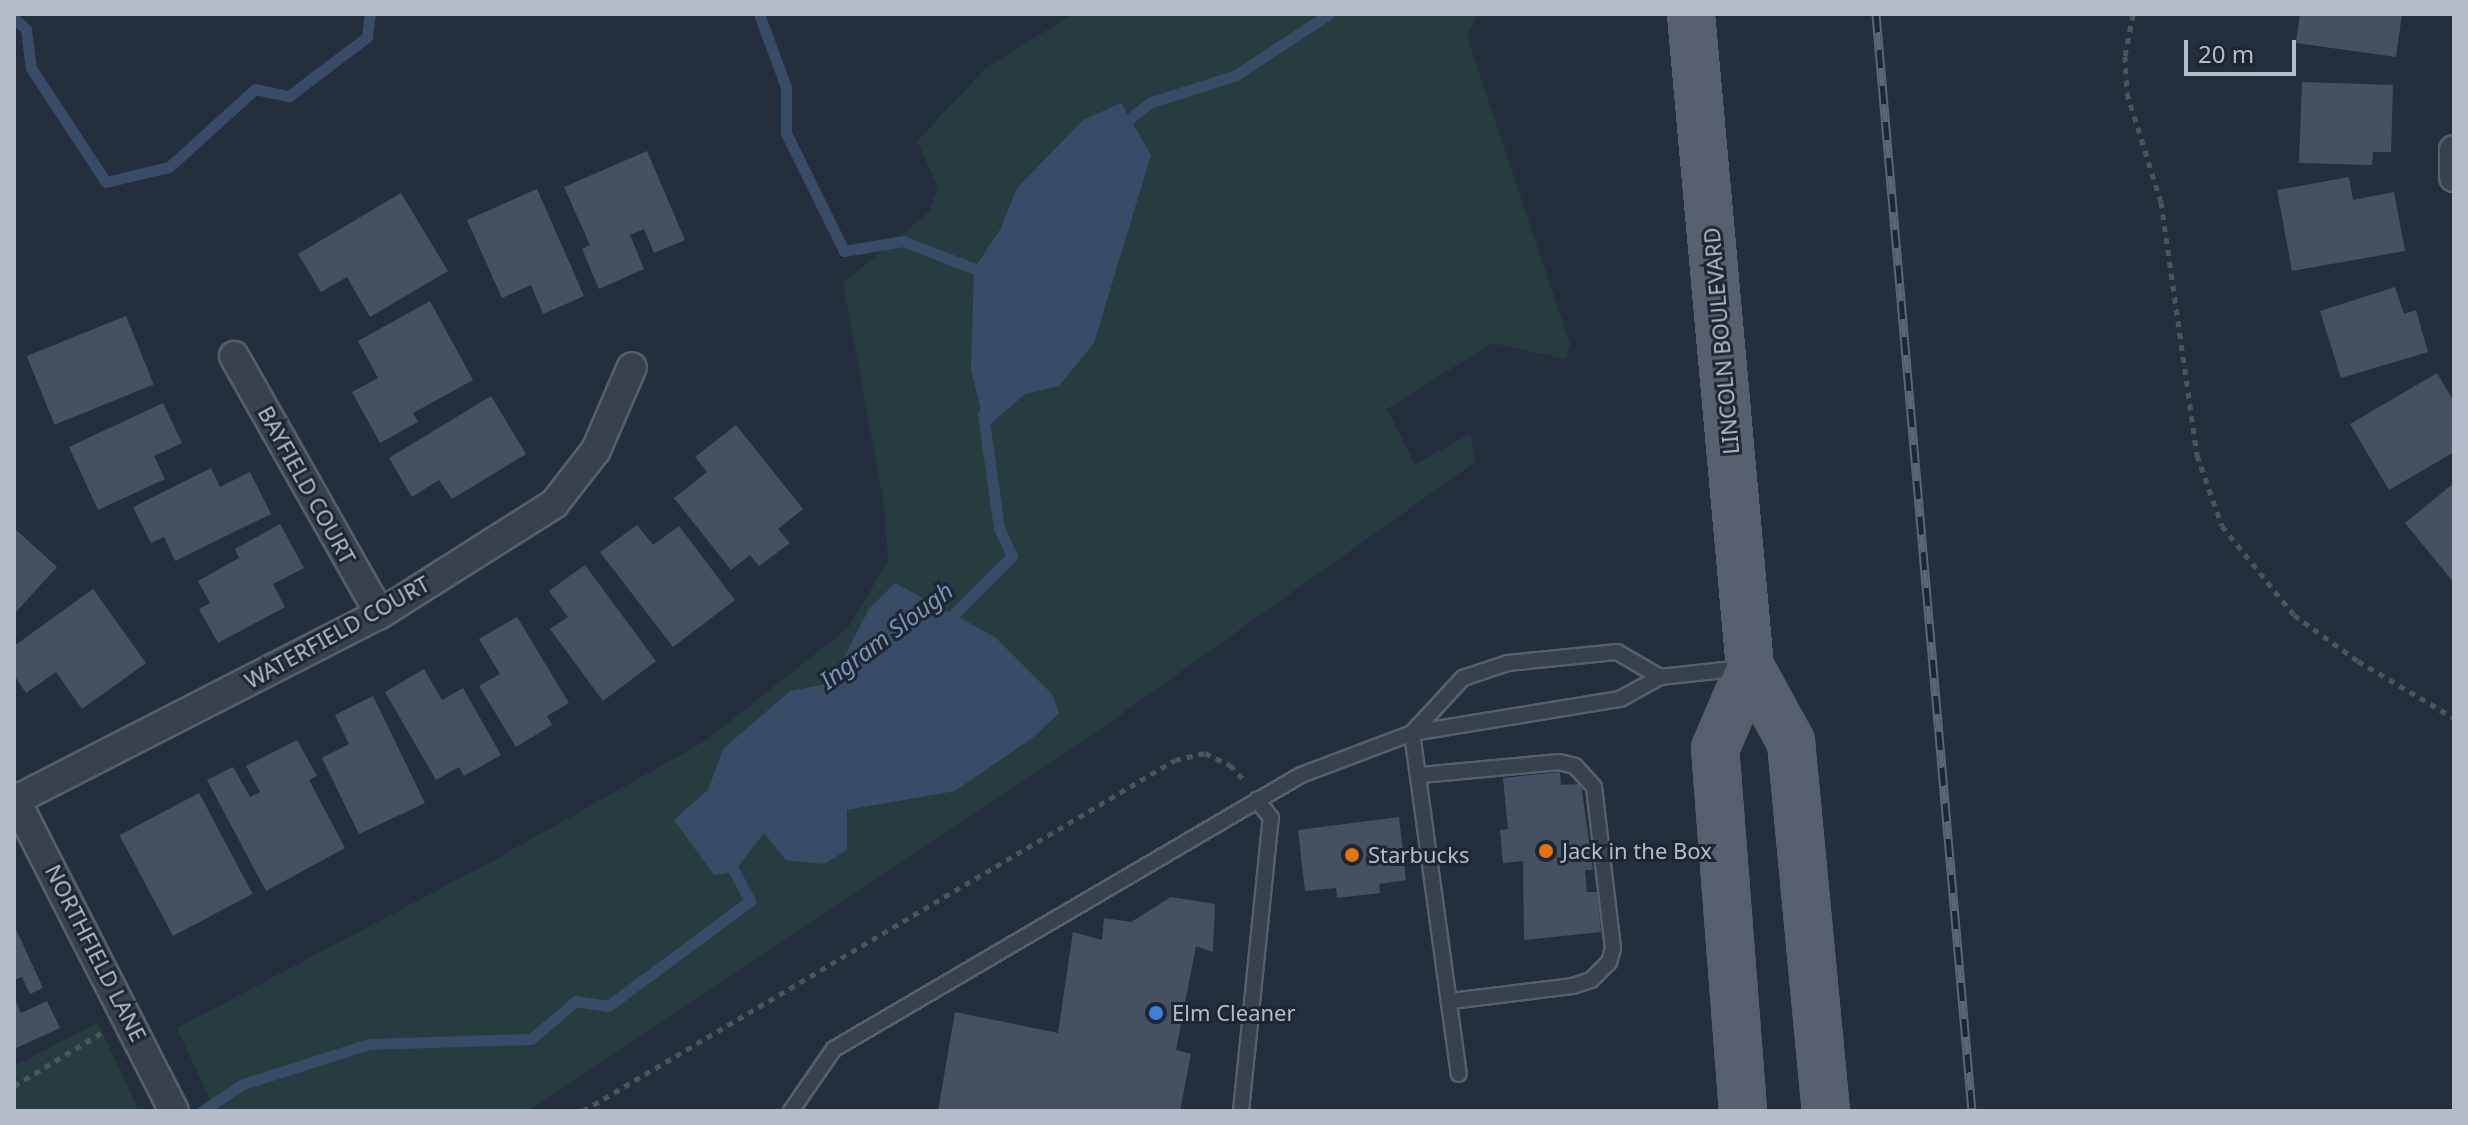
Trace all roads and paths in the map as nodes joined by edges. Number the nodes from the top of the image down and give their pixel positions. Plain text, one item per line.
1 (1691, 14) edge
2 (2133, 14) edge
3 (2454, 150) edge
4 (2454, 177) edge
5 (234, 356) dead end
6 (632, 367) dead end
7 (380, 614) junction
8 (1750, 667) junction
9 (1660, 677) junction
10 (2454, 718) edge
11 (1412, 733) junction
12 (1421, 775) junction
13 (15, 798) edge
14 (1257, 800) junction
15 (1450, 1001) junction
16 (126, 1010) junction
17 (1459, 1074) dead end
18 (14, 1086) edge
19 (174, 1111) edge
20 (583, 1111) edge
21 (791, 1111) edge
22 (1241, 1111) edge
23 (1743, 1111) edge
24 (1826, 1111) edge

1 - 8 main road, LINCOLN BOULEVARD
2 - 10 path
3 - 4 street
5 - 7 street, BAYFIELD COURT
6 - 7 street, WATERFIELD COURT
7 - 13 street, WATERFIELD COURT
8 - 9 lane
8 - 23 main road, LINCOLN BOULEVARD
8 - 24 main road, LINCOLN BOULEVARD
9 - 11 lane
9 - 11 lane
11 - 12 lane
11 - 14 lane
12 - 15 lane
12 - 15 lane
13 - 16 street, NORTHFIELD LANE
14 - 20 path
14 - 21 lane
14 - 22 lane
15 - 17 lane
16 - 18 path
16 - 19 street, NORTHFIELD LANE

